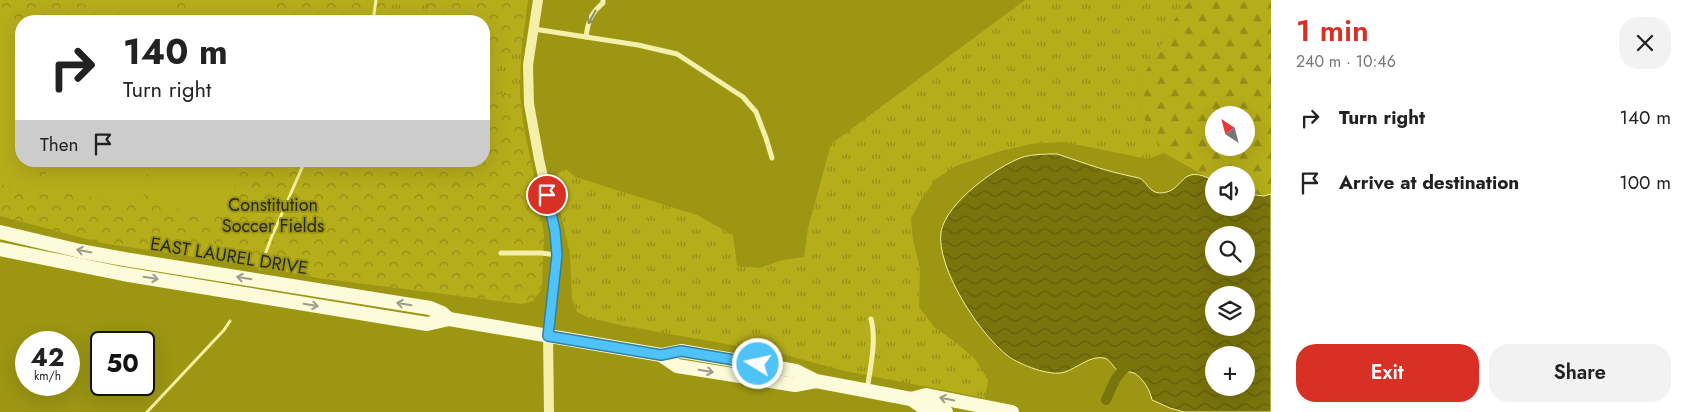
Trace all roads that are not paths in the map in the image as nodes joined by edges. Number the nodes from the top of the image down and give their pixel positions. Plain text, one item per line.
1 (538, 0) edge
2 (603, 0) edge
3 (533, 28) junction
4 (586, 36) junction
5 (772, 158) dead end
6 (0, 232) edge
7 (0, 250) edge
8 (501, 253) dead end
9 (557, 255) junction
10 (449, 319) junction
11 (871, 319) dead end
12 (548, 336) junction
13 (867, 391) junction
14 (911, 399) junction
15 (549, 412) edge
16 (946, 412) edge
17 (1012, 412) edge

1 - 3 street
2 -> 4 lane
3 - 4 lane
3 - 9 street
4 - 5 lane
10 -> 6 main road, EAST LAUREL DRIVE
7 -> 10 main road, EAST LAUREL DRIVE
8 - 9 lane
9 - 12 street
10 - 12 main road, EAST LAUREL DRIVE
11 - 13 lane
12 - 13 main road, EAST LAUREL DRIVE
12 - 15 street
13 - 14 main road, EAST LAUREL DRIVE
14 - 16 main road, EAST LAUREL DRIVE
17 -> 14 main road, EAST LAUREL DRIVE

